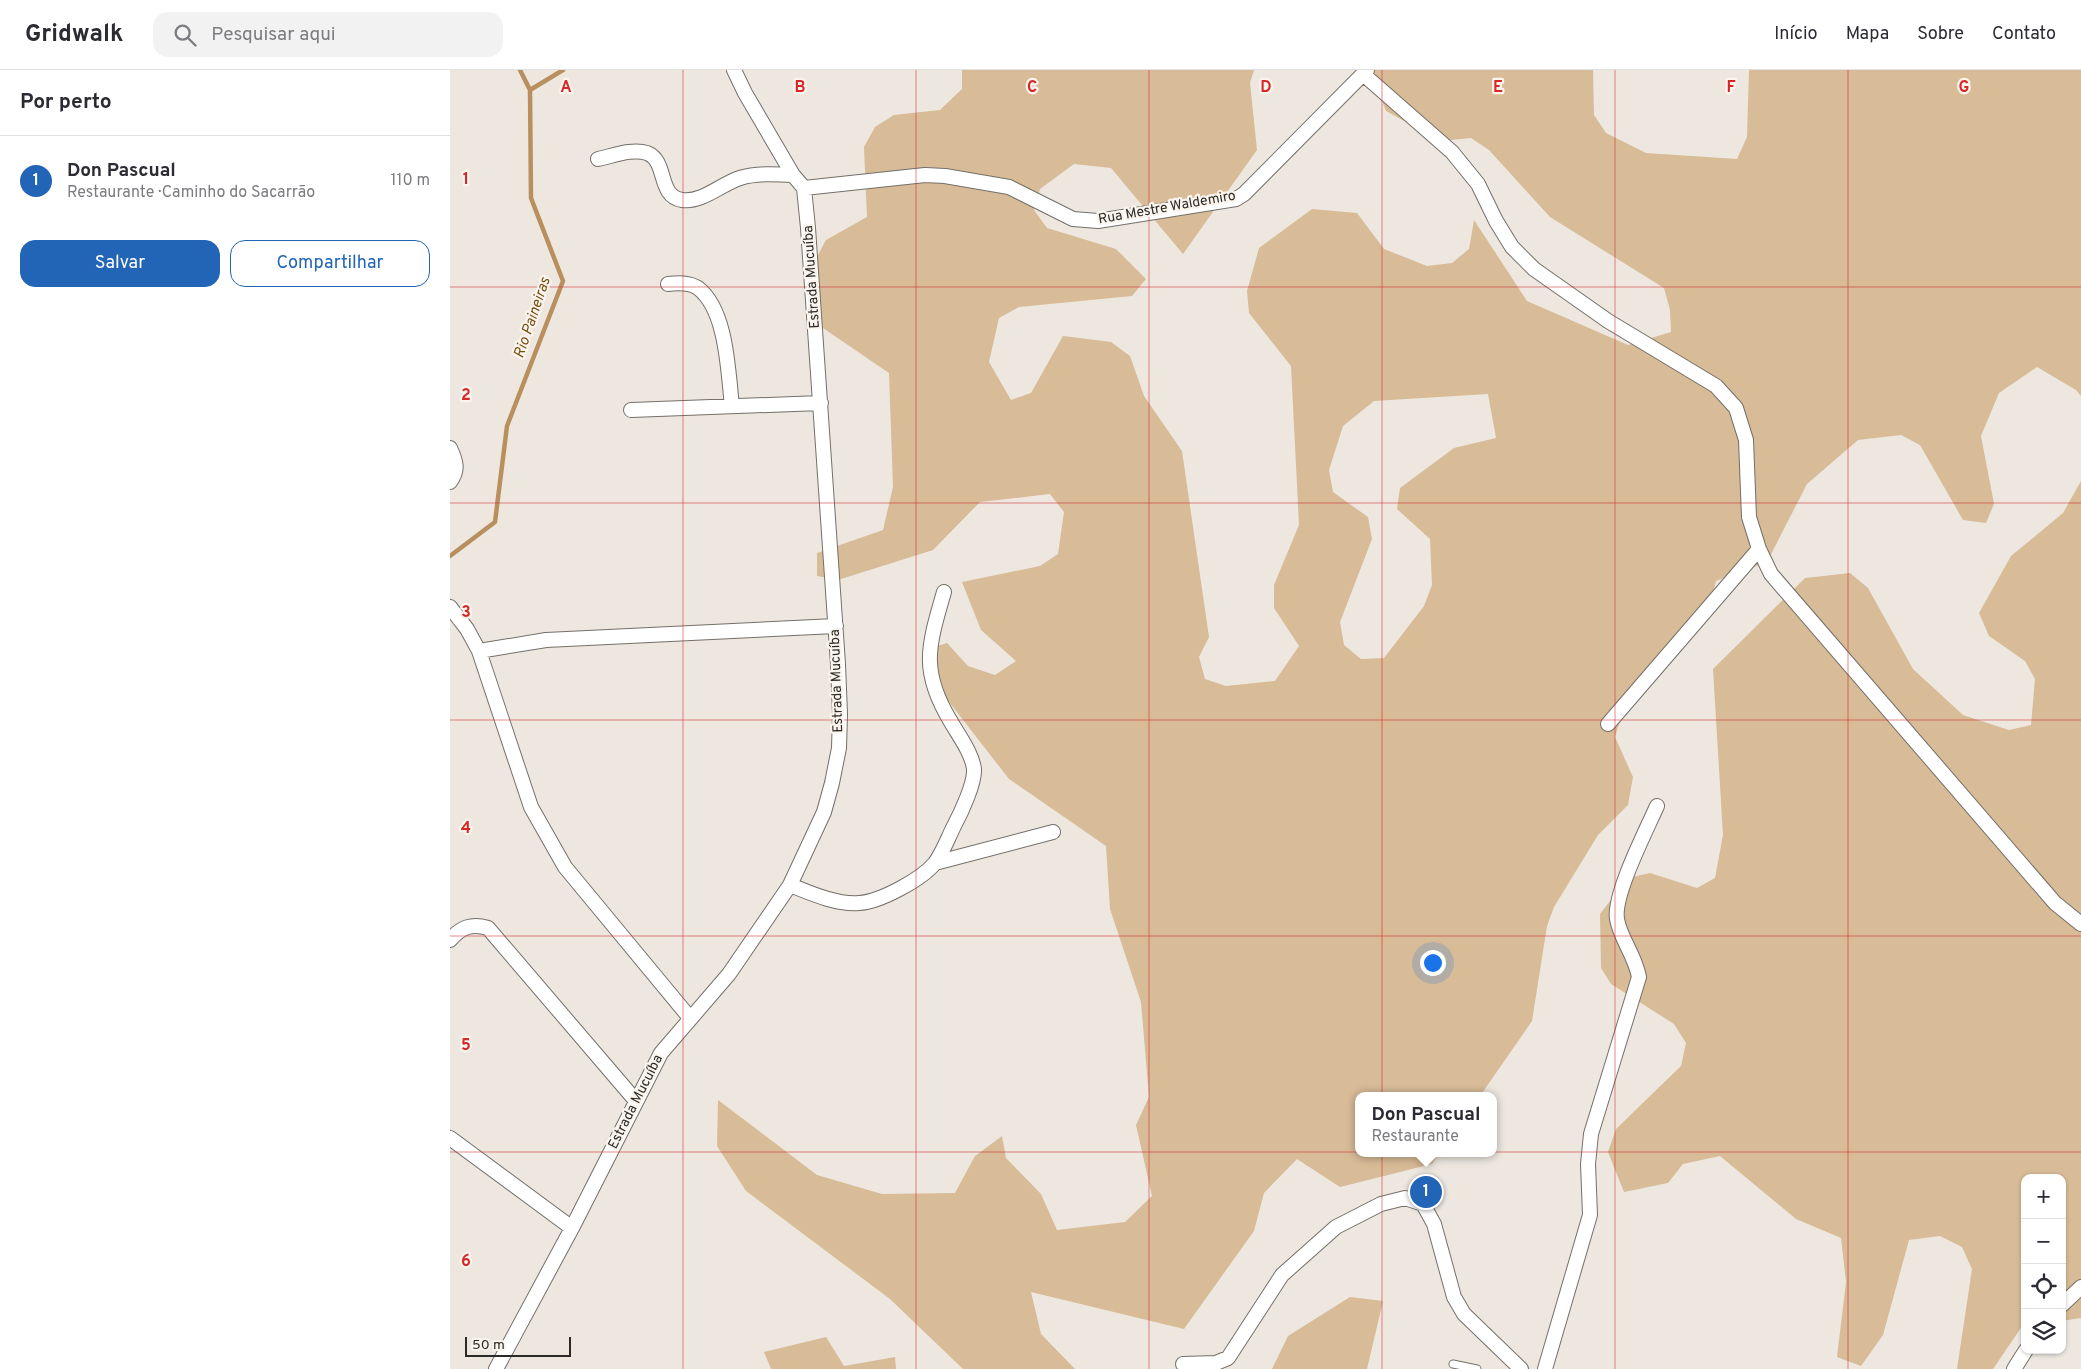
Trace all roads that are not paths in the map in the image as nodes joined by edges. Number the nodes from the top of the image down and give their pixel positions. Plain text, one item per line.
1 (734, 70) edge
2 (1365, 72) edge
3 (598, 159) dead end
4 (793, 175) junction
5 (804, 188) junction
6 (668, 284) dead end
7 (821, 403) junction
8 (732, 406) junction
9 (631, 410) dead end
10 (450, 448) edge
11 (450, 482) edge
12 (1759, 548) junction
13 (944, 592) dead end
14 (450, 607) edge
15 (836, 626) junction
16 (479, 651) junction
17 (1608, 724) dead end
18 (1657, 806) dead end
19 (1053, 832) dead end
20 (934, 863) junction
21 (790, 885) junction
22 (2081, 924) edge
23 (450, 940) edge
24 (690, 1018) junction
25 (636, 1101) junction
26 (450, 1138) edge
27 (572, 1228) junction
28 (2081, 1287) edge
29 (2066, 1300) edge
30 (2023, 1354) edge
31 (1183, 1364) dead end
32 (1453, 1364) dead end
33 (496, 1369) edge
34 (1477, 1369) edge
35 (1520, 1369) edge
36 (1545, 1369) edge
37 (2014, 1369) edge

1 - 4 street
2 - 5 street, Rua Mestre Waldemiro
2 - 12 street
3 - 4 street
4 - 5 street
5 - 7 street, Estrada Mucuíba
6 - 8 street
7 - 8 street
7 - 15 street, Estrada Mucuíba
8 - 9 street
10 - 11 street
12 - 17 street
12 - 22 street
13 - 20 street
14 - 16 street
15 - 16 street
15 - 21 street, Estrada Mucuíba
16 - 24 street
18 - 36 street
19 - 20 street
20 - 21 street
21 - 24 street, Estrada Mucuíba
23 - 25 street
24 - 25 street, Estrada Mucuíba
25 - 27 street, Estrada Mucuíba
26 - 27 street
27 - 33 street, Estrada Mucuíba
28 - 29 street
30 - 37 street
31 - 35 street
32 - 34 lane

